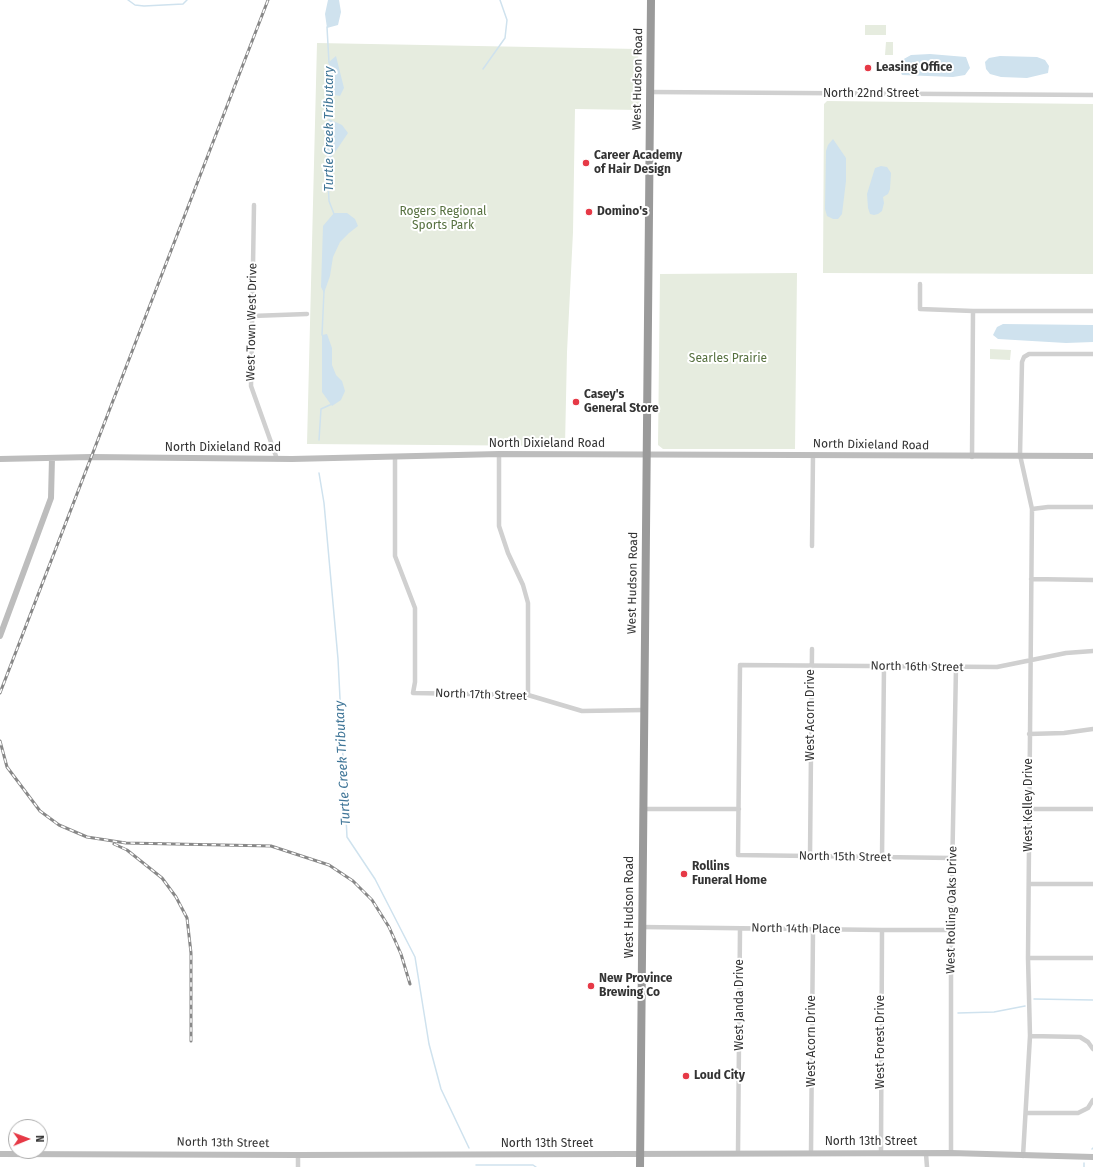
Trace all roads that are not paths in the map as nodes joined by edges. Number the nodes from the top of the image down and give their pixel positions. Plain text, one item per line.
1 (651, 0) edge
2 (650, 92) junction
3 (1093, 95) edge
4 (254, 205) dead end
5 (920, 284) dead end
6 (973, 311) junction
7 (1093, 311) edge
8 (307, 314) dead end
9 (252, 316) junction
10 (1093, 354) edge
11 (499, 454) junction
12 (812, 455) junction
13 (1020, 455) junction
14 (646, 456) junction
15 (1093, 456) edge
16 (972, 457) junction
17 (52, 458) junction
18 (395, 458) junction
19 (0, 459) edge
20 (277, 459) junction
21 (1093, 507) edge
22 (1032, 509) junction
23 (812, 546) dead end
24 (1031, 579) junction
25 (1093, 580) edge
26 (0, 636) edge
27 (812, 649) dead end
28 (1093, 651) edge
29 (1030, 661) junction
30 (812, 665) junction
31 (884, 666) junction
32 (956, 667) junction
33 (528, 695) junction
34 (644, 710) junction
35 (1093, 729) edge
36 (1029, 734) junction
37 (642, 808) junction
38 (739, 809) junction
39 (1029, 809) junction
40 (1093, 809) edge
41 (810, 856) junction
42 (882, 857) junction
43 (952, 858) junction
44 (1029, 884) junction
45 (1093, 884) edge
46 (641, 927) junction
47 (740, 929) junction
48 (813, 929) junction
49 (882, 930) junction
50 (951, 930) junction
51 (1028, 958) junction
52 (1093, 958) edge
53 (1030, 1036) junction
54 (1093, 1049) edge
55 (1093, 1100) edge
56 (1026, 1113) junction
57 (738, 1153) junction
58 (811, 1153) junction
59 (881, 1153) junction
60 (951, 1153) junction
61 (0, 1154) edge
62 (640, 1154) junction
63 (926, 1154) junction
64 (298, 1155) junction
65 (1023, 1156) junction
66 (1093, 1157) edge
67 (298, 1167) edge
68 (640, 1167) edge
69 (927, 1167) edge

1 - 2 highway, West Hudson Road
2 - 3 street, North 22nd Street
2 - 14 highway, West Hudson Road
4 - 9 street, West Town West Drive
5 - 6 street
6 - 7 street
6 - 16 street
8 - 9 street
9 - 20 street, West Town West Drive
10 - 13 street, West Kelley Drive
11 - 14 main road, North Dixieland Road
11 - 18 main road, North Dixieland Road
11 - 33 street
12 - 14 main road, North Dixieland Road
12 - 16 main road, North Dixieland Road
12 - 23 street
13 - 15 main road, North Dixieland Road
13 - 16 main road, North Dixieland Road
13 - 22 street, West Kelley Drive
14 - 34 highway, West Hudson Road
17 - 19 main road, North Dixieland Road
17 - 20 main road, North Dixieland Road
17 - 26 main road
18 - 20 main road, North Dixieland Road
18 - 33 street, North 17th Street
21 - 22 street
22 - 24 street, West Kelley Drive
24 - 25 street
24 - 29 street, West Kelley Drive
27 - 30 street, West Acorn Drive
28 - 29 street, North 16th Street
29 - 32 street, North 16th Street
29 - 36 street, West Kelley Drive
30 - 31 street, North 16th Street
30 - 38 street, North 16th Street
30 - 41 street, West Acorn Drive
31 - 32 street, North 16th Street
31 - 42 street
32 - 43 street, West Rolling Oaks Drive
33 - 34 street, North 17th Street
34 - 37 highway, West Hudson Road
35 - 36 street
36 - 39 street, West Kelley Drive
37 - 38 street
37 - 46 highway, West Hudson Road
38 - 41 street, North 15th Street
39 - 40 street
39 - 44 street, West Kelley Drive
41 - 42 street, North 15th Street
42 - 43 street, North 15th Street
43 - 50 street, West Rolling Oaks Drive
44 - 45 street
44 - 51 street, West Kelley Drive
46 - 47 street, North 14th Place
46 - 62 highway, West Hudson Road
47 - 48 street, North 14th Place
47 - 57 street, West Janda Drive
48 - 49 street, North 14th Place
48 - 58 street, West Acorn Drive
49 - 50 street, North 14th Place
49 - 59 street, West Forest Drive
50 - 60 street, West Rolling Oaks Drive
51 - 52 street
51 - 53 street, West Kelley Drive
53 - 54 street
53 - 56 street, West Kelley Drive
55 - 56 street
56 - 65 street, West Kelley Drive
57 - 58 main road, North 13th Street
57 - 62 main road, North 13th Street
58 - 59 main road, North 13th Street
59 - 63 main road, North 13th Street
60 - 63 main road, North 13th Street
60 - 65 main road, North 13th Street
61 - 64 main road, North 13th Street
62 - 64 main road, North 13th Street
62 - 68 highway, West Hudson Road
63 - 69 street
64 - 67 street
65 - 66 main road, North 13th Street

